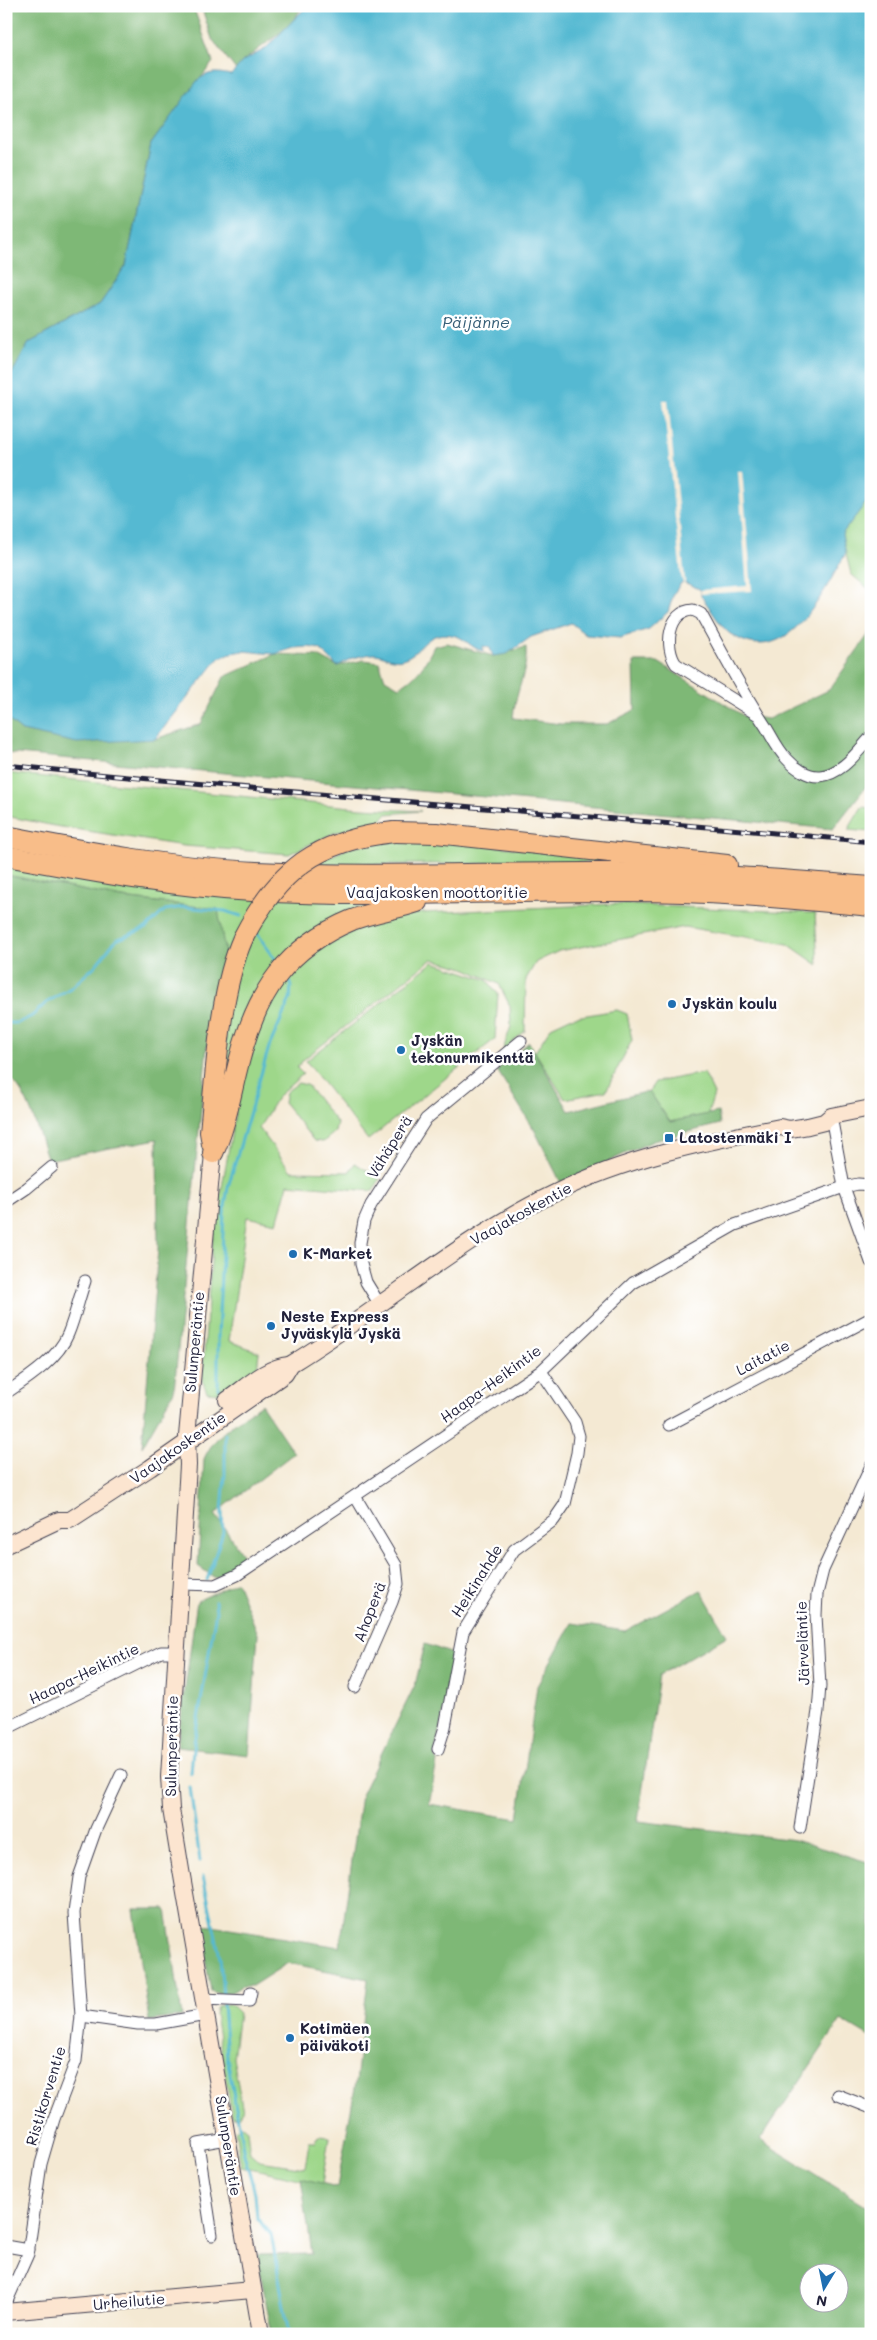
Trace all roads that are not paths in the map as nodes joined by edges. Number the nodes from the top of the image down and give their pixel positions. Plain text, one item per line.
1 (758, 715) junction
2 (871, 737) edge
3 (6, 836) edge
4 (6, 856) edge
5 (772, 878) junction
6 (871, 887) edge
7 (441, 895) junction
8 (871, 906) edge
9 (521, 1041) dead end
10 (871, 1108) edge
11 (831, 1116) junction
12 (213, 1153) junction
13 (52, 1167) dead end
14 (871, 1185) edge
15 (844, 1187) junction
16 (6, 1202) edge
17 (871, 1262) edge
18 (85, 1281) dead end
19 (380, 1305) junction
20 (871, 1318) edge
21 (541, 1371) junction
22 (6, 1393) edge
23 (669, 1425) dead end
24 (187, 1435) junction
25 (871, 1466) edge
26 (355, 1496) junction
27 (6, 1545) edge
28 (182, 1584) junction
29 (177, 1652) junction
30 (355, 1687) dead end
31 (6, 1729) edge
32 (438, 1749) dead end
33 (121, 1774) dead end
34 (800, 1828) dead end
35 (250, 1992) dead end
36 (209, 2005) junction
37 (81, 2016) junction
38 (838, 2095) dead end
39 (871, 2108) edge
40 (227, 2139) junction
41 (212, 2235) dead end
42 (6, 2246) edge
43 (29, 2250) junction
44 (252, 2290) junction
45 (6, 2310) edge
46 (261, 2334) edge

1 - 1 street
1 - 2 street
3 - 5 highway, Vaajakosken moottoritie
4 - 7 highway, Vaajakosken moottoritie
5 - 6 highway, Vaajakosken moottoritie
5 - 12 highway, bridge
7 - 8 highway, Vaajakosken moottoritie
7 - 12 highway
9 - 19 street, Vähäperä
10 - 11 street, Vaajakoskentie
11 - 15 street
11 - 19 street, Vaajakoskentie
12 - 24 street, Sulunperäntie
13 - 16 street
14 - 15 street, Haapa-Heikintie
15 - 17 street
15 - 21 street, Haapa-Heikintie
18 - 22 street
19 - 24 street, Vaajakoskentie
20 - 23 street, Laitatie
21 - 26 street, Haapa-Heikintie
21 - 32 street, Heikinahde
24 - 27 street, Vaajakoskentie
24 - 28 street, Sulunperäntie
25 - 34 street, Järveläntie
26 - 28 street, Haapa-Heikintie
26 - 30 street, Ahoperä
28 - 29 street, Sulunperäntie
29 - 31 street, Haapa-Heikintie
29 - 36 street, Sulunperäntie
33 - 37 street, Ristikorventie
35 - 36 street
36 - 37 street
36 - 40 street, Sulunperäntie
37 - 43 street, Ristikorventie
38 - 39 street
40 - 41 street
40 - 44 street, Sulunperäntie
42 - 43 street
43 - 45 street, Ristikorventie
44 - 45 street, Urheilutie
44 - 46 street, Sulunperäntie

